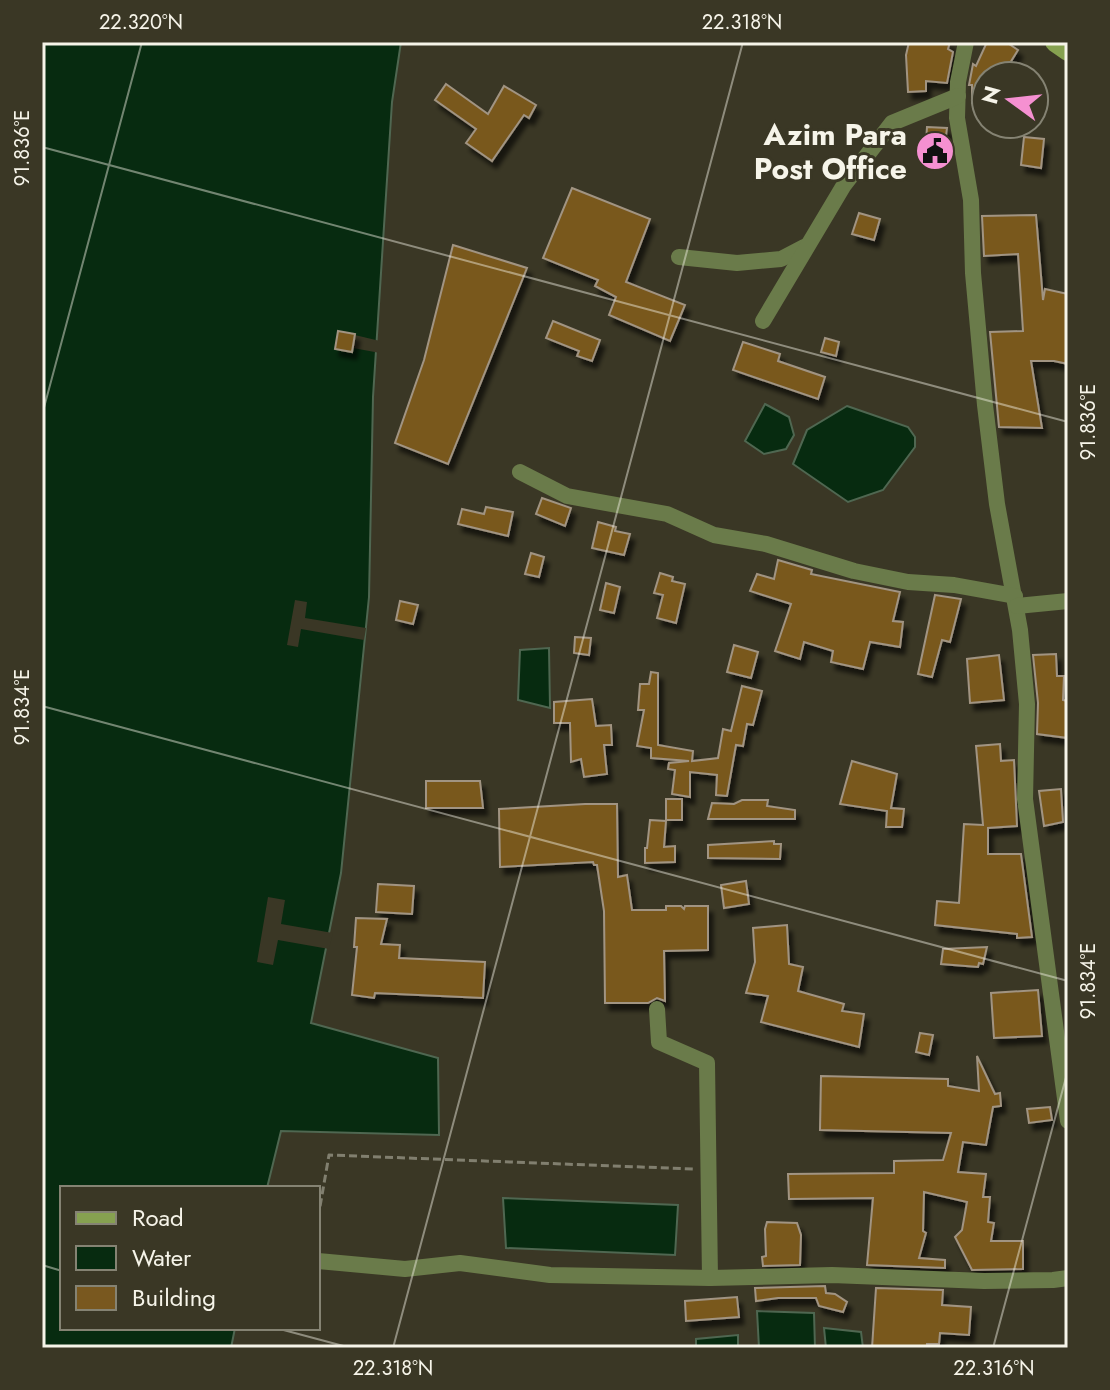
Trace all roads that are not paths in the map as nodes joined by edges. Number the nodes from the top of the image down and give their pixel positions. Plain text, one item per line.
1 (966, 42) edge
2 (1055, 42) edge
3 (1068, 51) edge
4 (958, 96) junction
5 (806, 246) junction
6 (679, 257) dead end
7 (763, 321) dead end
8 (520, 472) dead end
9 (1016, 601) junction
10 (1068, 601) edge
11 (657, 1009) dead end
12 (1068, 1121) edge
13 (320, 1261) edge
14 (710, 1278) junction
15 (1068, 1278) edge

1 - 4 street
2 - 3 main road
4 - 5 street
4 - 9 street
5 - 6 street
5 - 7 street
8 - 9 street
9 - 10 street
9 - 12 street
11 - 14 street
13 - 14 street
14 - 15 street

